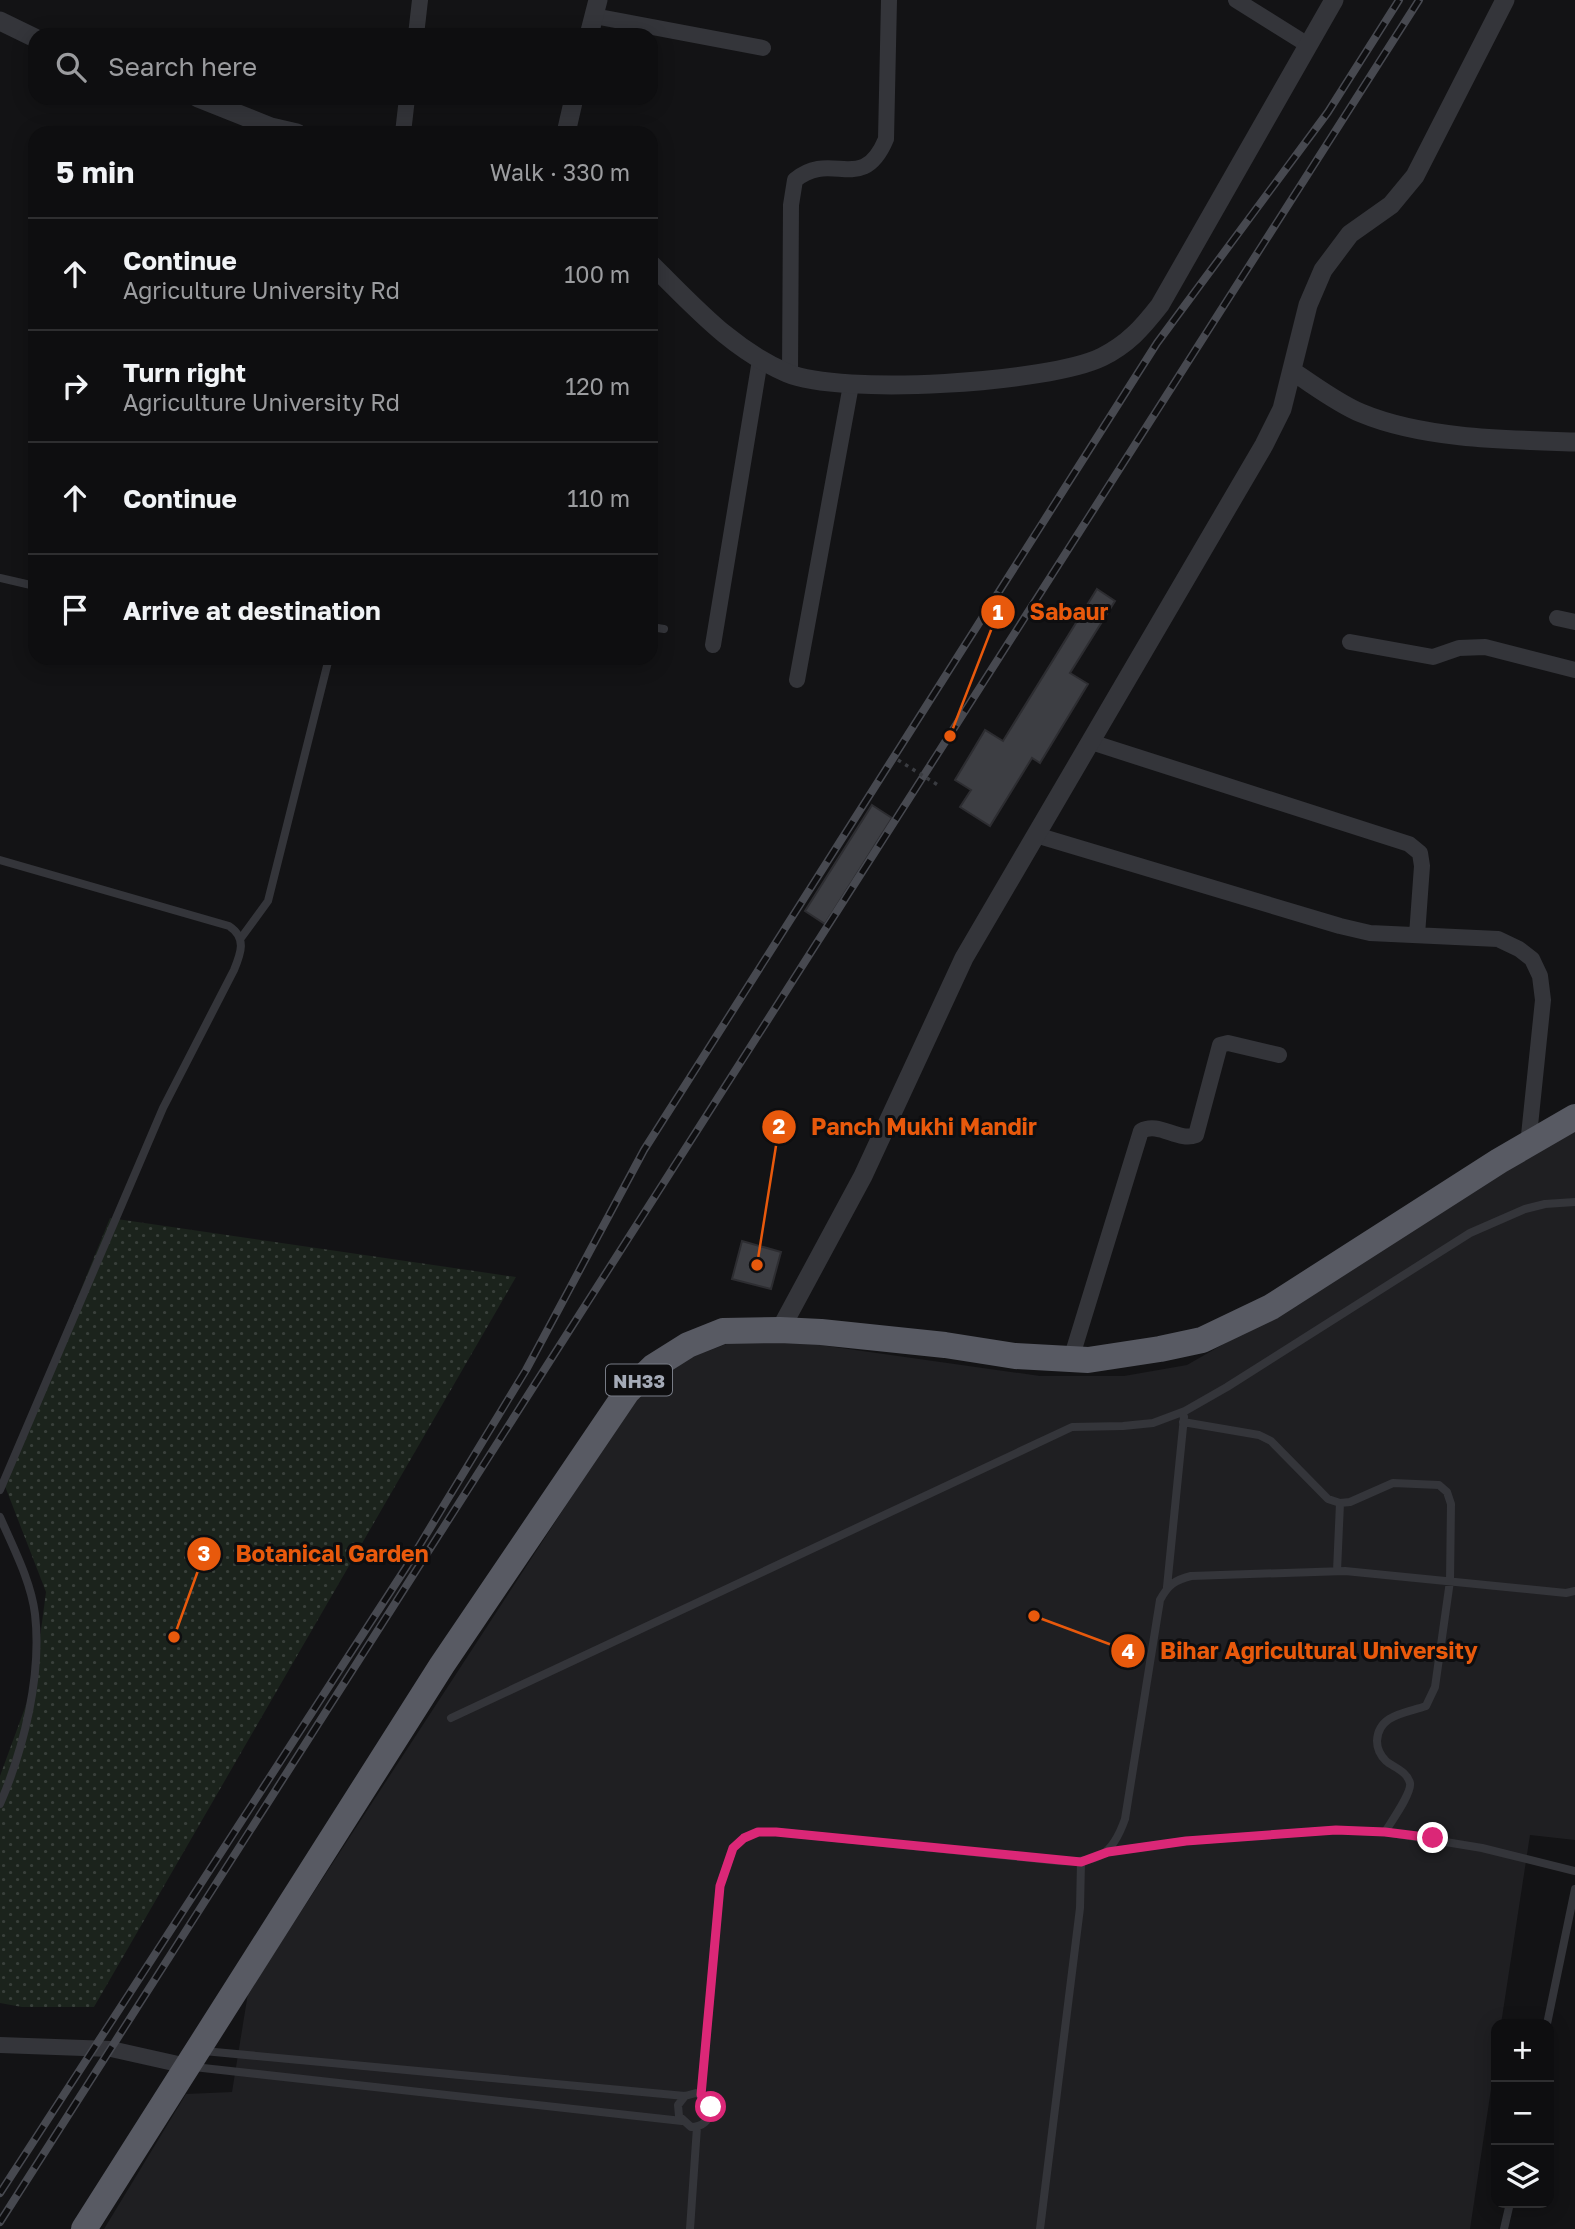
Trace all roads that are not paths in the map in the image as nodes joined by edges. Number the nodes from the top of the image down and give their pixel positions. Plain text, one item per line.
1 (420, 0) edge
2 (889, 0) edge
3 (1236, 0) edge
4 (1334, 0) edge
5 (1505, 0) edge
6 (596, 8) edge
7 (0, 21) edge
8 (417, 28) edge
9 (591, 28) edge
10 (28, 35) edge
11 (1308, 45) junction
12 (763, 48) dead end
13 (216, 105) edge
14 (406, 105) edge
15 (572, 105) edge
16 (268, 126) edge
17 (404, 126) edge
18 (568, 126) edge
19 (658, 271) edge
20 (760, 360) junction
21 (1292, 371) junction
22 (790, 374) junction
23 (852, 385) junction
24 (1575, 442) edge
25 (0, 578) edge
26 (28, 584) edge
27 (1557, 618) dead end
28 (1575, 622) edge
29 (658, 628) edge
30 (664, 629) dead end
31 (1350, 642) dead end
32 (713, 645) dead end
33 (327, 665) edge
34 (1575, 670) edge
35 (797, 680) dead end
36 (1091, 742) junction
37 (1037, 835) junction
38 (0, 860) edge
39 (1417, 935) junction
40 (241, 938) junction
41 (1279, 1055) dead end
42 (1575, 1117) edge
43 (1528, 1145) junction
44 (1575, 1202) edge
45 (780, 1330) junction
46 (1071, 1359) junction
47 (1185, 1411) junction
48 (1183, 1422) junction
49 (0, 1490) edge
50 (1340, 1503) junction
51 (0, 1517) edge
52 (1337, 1571) junction
53 (1450, 1581) junction
54 (1167, 1587) junction
55 (1575, 1591) edge
56 (451, 1718) dead end
57 (0, 1804) edge
58 (1385, 1832) junction
59 (1108, 1852) junction
60 (1081, 1862) junction
61 (1575, 1871) edge
62 (1575, 1889) edge
63 (1548, 2019) edge
64 (3, 2042) edge
65 (193, 2058) junction
66 (701, 2095) junction
67 (685, 2096) junction
68 (682, 2121) junction
69 (697, 2127) junction
70 (1509, 2208) edge
71 (84, 2229) edge
72 (690, 2229) edge
73 (1040, 2229) edge
74 (1504, 2229) edge

1 - 8 street
2 - 22 street
3 - 11 street
4 - 11 street
5 - 21 street
6 - 9 street
6 - 12 street
7 - 10 street
11 - 23 street
13 - 16 street
14 - 17 street
15 - 18 street
19 - 20 street
20 - 22 street
20 - 32 street
21 - 24 street
21 - 36 street
22 - 23 street
23 - 35 street
25 - 26 lane
27 - 28 street
29 - 30 lane
31 - 34 street
33 - 40 lane
36 - 37 street
36 - 39 street
37 - 39 street
37 - 45 street
38 - 40 lane
39 - 43 street
40 - 49 lane
41 - 46 street
42 - 43 highway, NH33
43 - 46 highway, NH33
44 - 47 lane
45 - 46 highway, NH33
45 - 65 highway, NH33
47 - 48 lane
47 - 56 lane
48 - 50 lane
48 - 54 lane
50 - 52 lane
50 - 53 lane
51 - 57 lane
52 - 53 lane
52 - 54 lane
53 - 55 lane
53 - 58 lane
54 - 59 lane
58 - 59 lane
58 - 61 lane
59 - 60 lane
60 - 66 lane
60 - 73 lane
62 - 63 lane
64 - 65 street
65 - 67 lane
65 - 68 lane
65 - 71 highway, NH33
66 - 67 lane
66 - 69 lane
67 - 68 lane
68 - 69 lane
69 - 72 lane
70 - 74 lane

